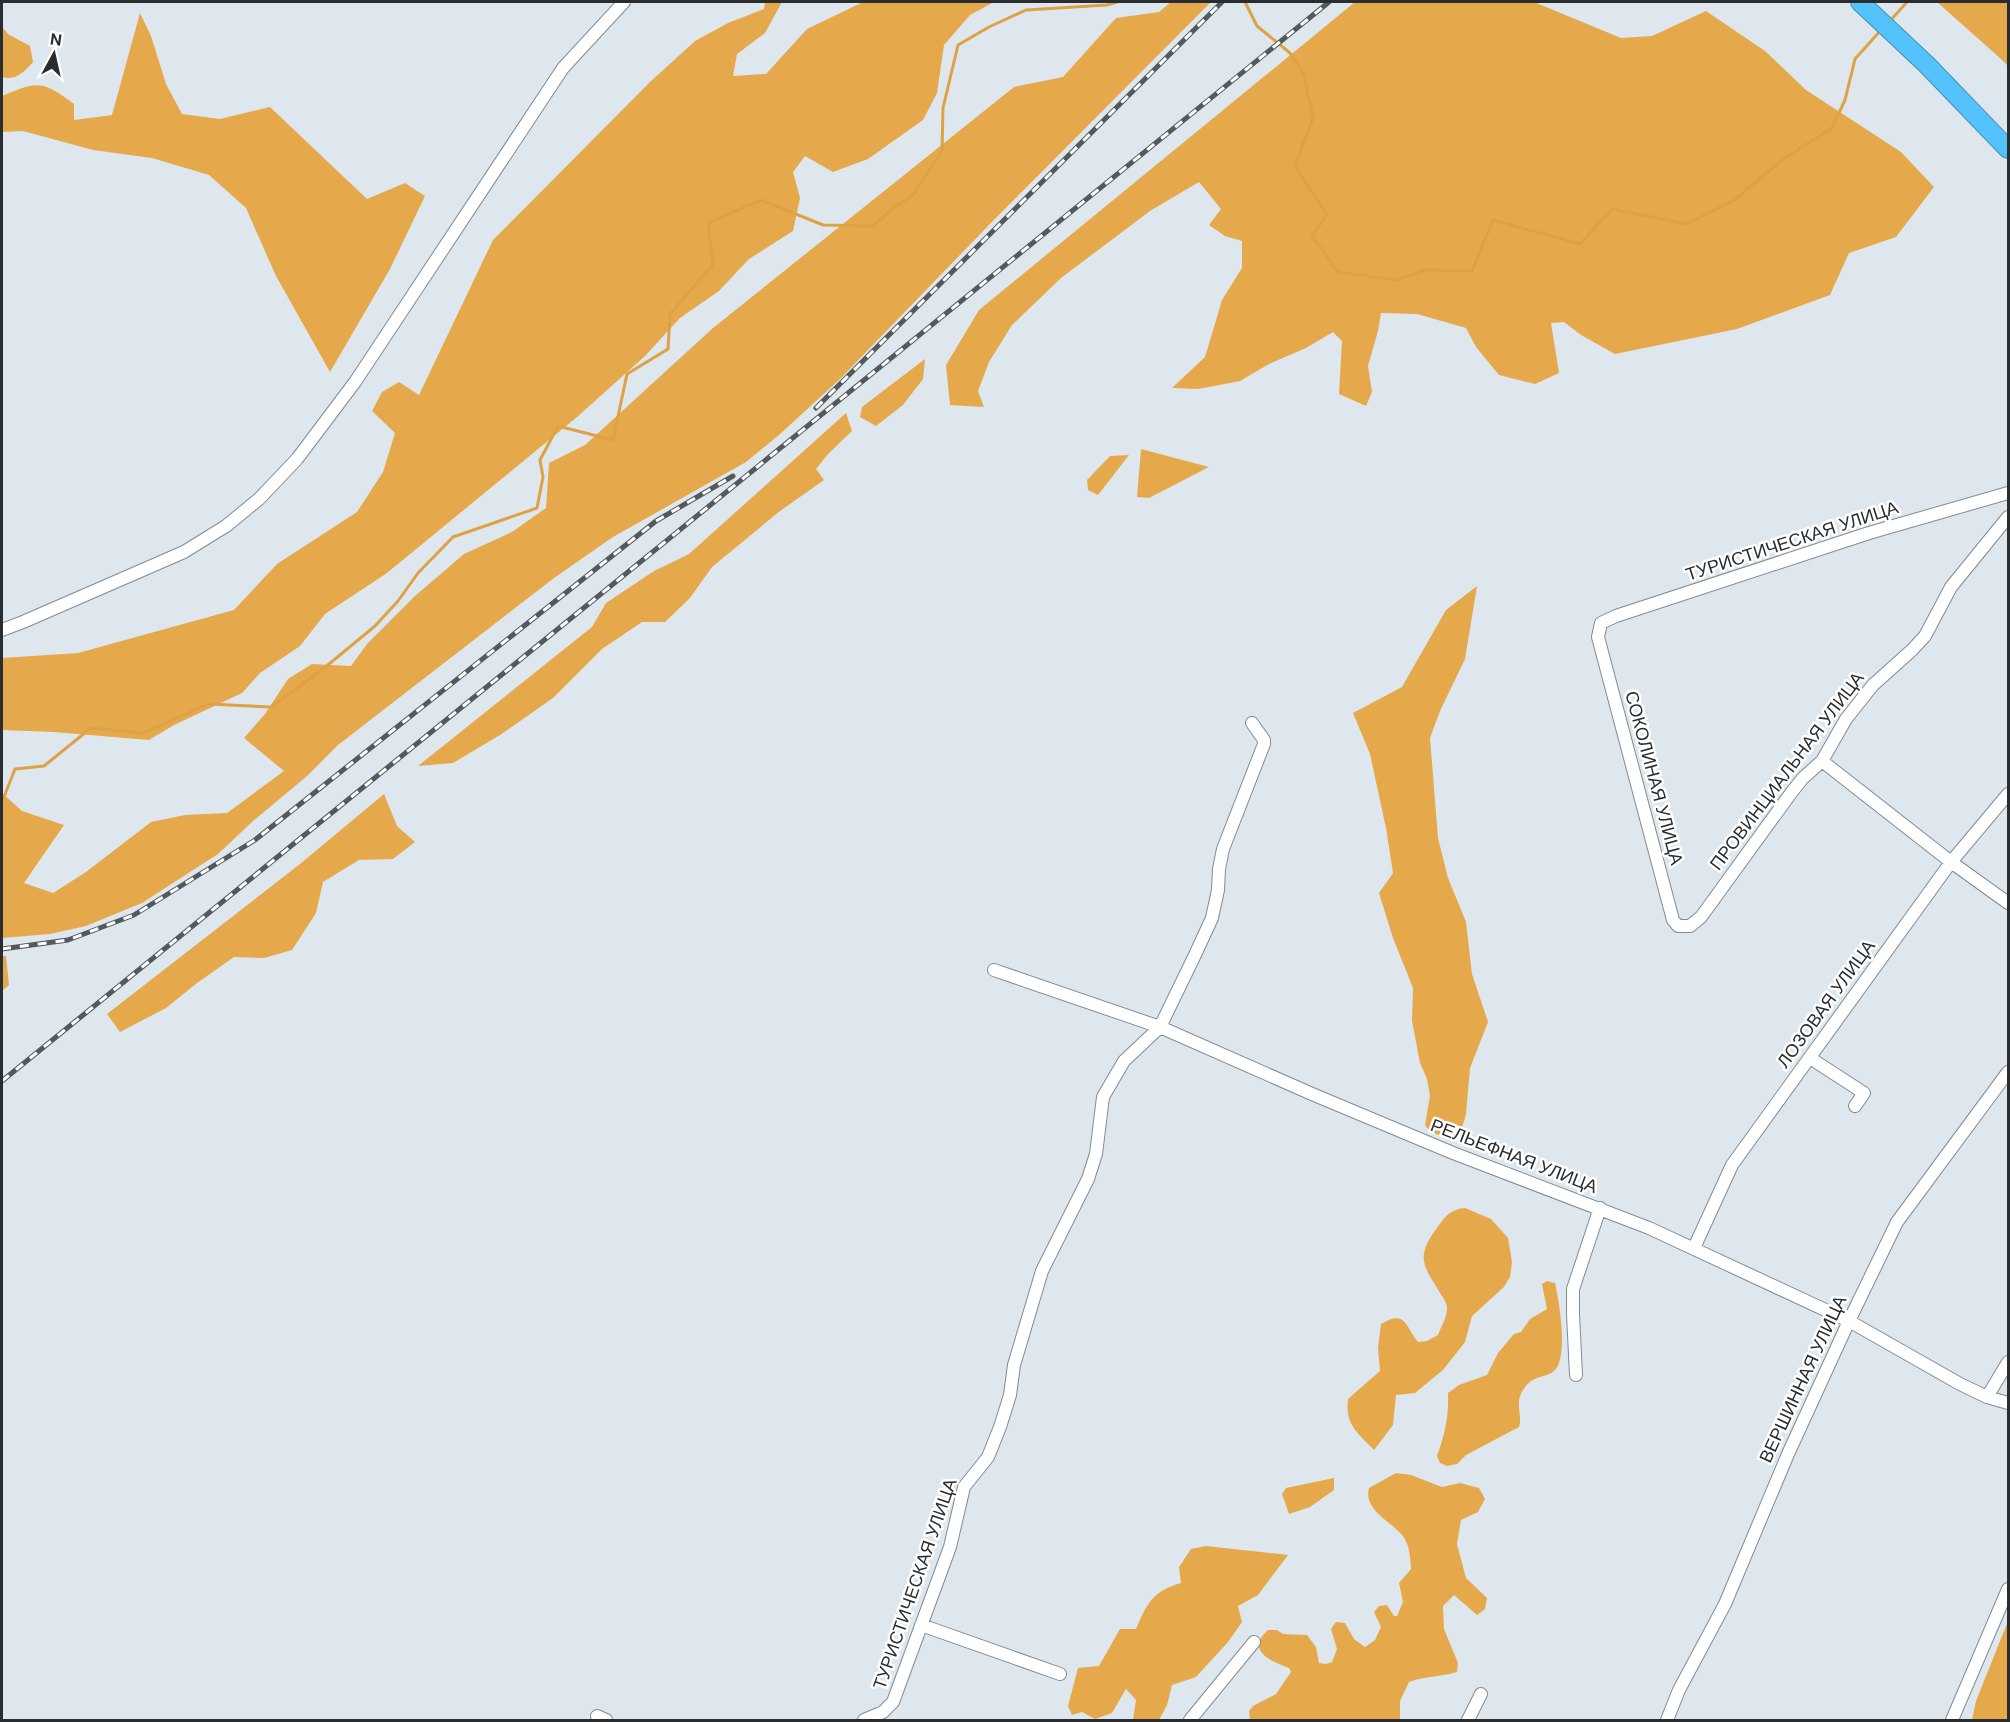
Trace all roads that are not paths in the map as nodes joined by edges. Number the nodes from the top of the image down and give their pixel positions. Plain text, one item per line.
1 (624, 2) edge
2 (1860, 2) edge
3 (2008, 149) edge
4 (2008, 493) edge
5 (2008, 517) edge
6 (2, 630) edge
7 (1598, 637) joint
8 (1252, 723) dead end
9 (1822, 761) junction
10 (2008, 794) edge
11 (1951, 862) junction
12 (2008, 903) edge
13 (1678, 926) joint
14 (994, 970) dead end
15 (1160, 1027) junction
16 (1810, 1058) junction
17 (2008, 1072) edge
18 (1855, 1106) dead end
19 (1600, 1208) junction
20 (1694, 1248) junction
21 (1849, 1321) junction
22 (2008, 1362) edge
23 (1576, 1375) dead end
24 (1987, 1396) junction
25 (2008, 1403) edge
26 (2008, 1589) edge
27 (921, 1625) junction
28 (1254, 1642) dead end
29 (1060, 1674) dead end
30 (1481, 1694) dead end
31 (864, 1720) edge
32 (1190, 1720) edge
33 (1468, 1720) edge
34 (1667, 1720) edge
35 (1952, 1720) edge

1 - 6 street
2 - 3 highway
4 - 7 street, ТУРИСТИЧЕСКАЯ УЛИЦА
5 - 9 street, ПРОВИНЦИАЛЬНАЯ УЛИЦА
7 - 13 street, СОКОЛИНАЯ УЛИЦА
8 - 15 street, ТУРИСТИЧЕСКАЯ УЛИЦА
9 - 11 street
9 - 13 street, ПРОВИНЦИАЛЬНАЯ УЛИЦА
10 - 11 street, ЛОЗОВАЯ УЛИЦА
11 - 12 street
11 - 16 street, ЛОЗОВАЯ УЛИЦА
14 - 15 street, РЕЛЬЕФНАЯ УЛИЦА
15 - 19 street, РЕЛЬЕФНАЯ УЛИЦА
15 - 27 street, ТУРИСТИЧЕСКАЯ УЛИЦА
16 - 18 street
16 - 20 street, ЛОЗОВАЯ УЛИЦА
17 - 21 street, ВЕРШИННАЯ УЛИЦА
19 - 20 street, РЕЛЬЕФНАЯ УЛИЦА
19 - 23 street
20 - 21 street, РЕЛЬЕФНАЯ УЛИЦА
21 - 24 street, РЕЛЬЕФНАЯ УЛИЦА
21 - 34 street, ВЕРШИННАЯ УЛИЦА
22 - 24 street
24 - 25 street, РЕЛЬЕФНАЯ УЛИЦА
26 - 35 street
27 - 29 street
27 - 31 street, ТУРИСТИЧЕСКАЯ УЛИЦА
28 - 32 street
30 - 33 street

